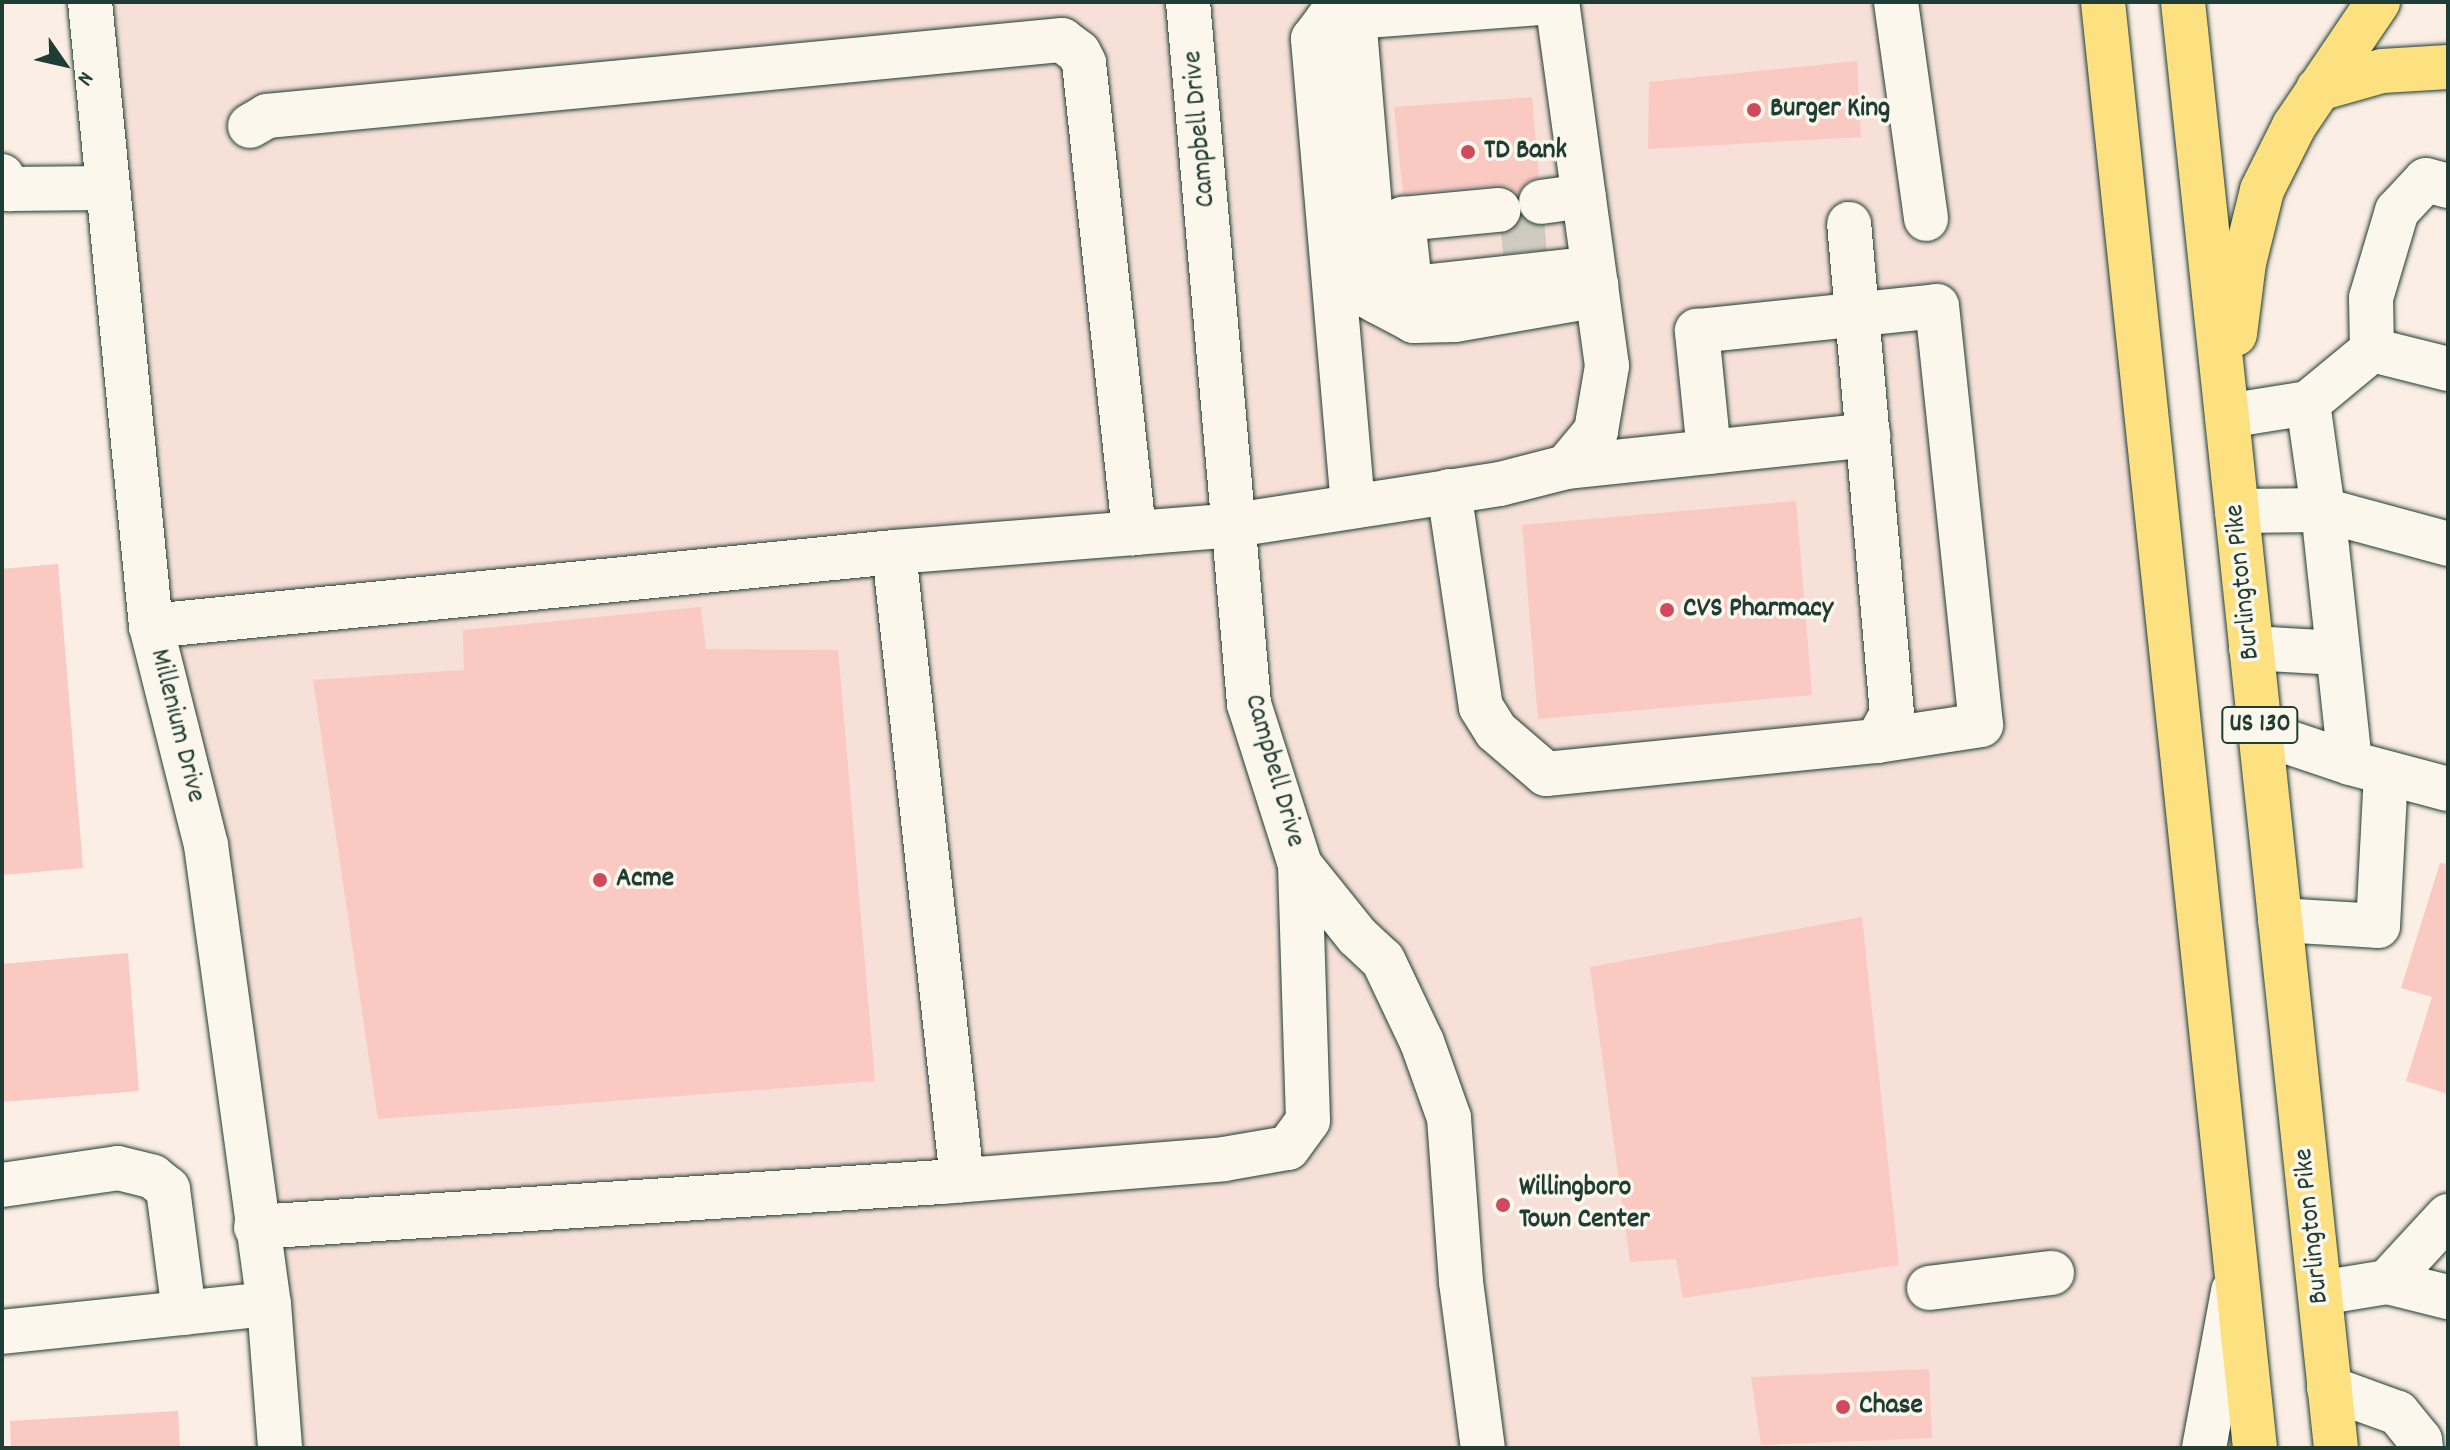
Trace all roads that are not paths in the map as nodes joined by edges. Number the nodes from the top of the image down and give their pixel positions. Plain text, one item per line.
1 (90, 2) edge
2 (1188, 2) edge
3 (1555, 2) edge
4 (1896, 2) edge
5 (2103, 2) edge
6 (2183, 2) edge
7 (2378, 2) edge
8 (1354, 17) junction
9 (2448, 67) edge
10 (2318, 89) junction
11 (250, 126) dead end
12 (4, 186) edge
13 (2448, 186) edge
14 (107, 188) junction
15 (1926, 219) dead end
16 (1849, 224) dead end
17 (1544, 227) tunnel mouth
18 (1501, 232) tunnel mouth
19 (1590, 242) junction
20 (1404, 273) junction
21 (1336, 280) junction
22 (1858, 314) junction
23 (2372, 350) junction
24 (2448, 369) edge
25 (2308, 403) junction
26 (2227, 416) junction
27 (1868, 435) junction
28 (1709, 452) junction
29 (1566, 467) junction
30 (1449, 491) junction
31 (1353, 506) junction
32 (2323, 510) junction
33 (2237, 511) junction
34 (1235, 525) junction
35 (1134, 533) junction
36 (2448, 544) edge
37 (894, 552) junction
38 (151, 626) junction
39 (2251, 648) junction
40 (2338, 653) junction
41 (2261, 733) junction
42 (1877, 741) junction
43 (2368, 768) junction
44 (2448, 789) edge
45 (1300, 865) junction
46 (2280, 920) junction
47 (962, 1180) junction
48 (2, 1185) edge
49 (2448, 1216) edge
50 (256, 1227) junction
51 (2052, 1273) dead end
52 (2237, 1273) junction
53 (2387, 1282) junction
54 (1929, 1288) dead end
55 (2320, 1293) junction
56 (2448, 1297) edge
57 (269, 1304) junction
58 (184, 1313) junction
59 (2, 1332) edge
60 (2329, 1388) junction
61 (280, 1448) edge
62 (1483, 1448) edge
63 (2204, 1448) edge
64 (2255, 1448) edge
65 (2336, 1448) edge
66 (2421, 1448) edge

1 - 14 lane, Millenium Drive
2 - 34 lane, Campbell Drive
3 - 8 lane
3 - 19 lane
4 - 15 lane
5 - 52 highway, US 130
6 - 26 highway, Burlington Pike / US 130
7 - 10 highway
8 - 20 lane
8 - 21 lane
9 - 10 highway
10 - 26 highway
11 - 35 lane
12 - 14 lane
13 - 23 lane
14 - 38 lane, Millenium Drive
16 - 22 lane
17 - 19 lane
18 - 20 lane
19 - 20 lane
19 - 29 lane
20 - 21 lane
21 - 31 lane
22 - 27 lane
22 - 28 lane
22 - 42 lane
23 - 24 lane
23 - 25 lane
25 - 26 lane
25 - 32 lane
26 - 33 highway, Burlington Pike / US 130
27 - 28 lane
27 - 42 lane
28 - 29 lane
29 - 30 lane
30 - 31 lane
30 - 42 lane
31 - 34 lane
32 - 33 lane
32 - 36 lane
32 - 40 lane
33 - 39 highway, Burlington Pike / US 130
34 - 35 lane
34 - 45 lane, Campbell Drive
35 - 37 lane
37 - 38 lane
37 - 47 lane
38 - 50 lane, Millenium Drive
39 - 40 lane
39 - 41 highway, Burlington Pike / US 130
40 - 43 lane
41 - 43 lane
41 - 46 highway, Burlington Pike / US 130
43 - 44 lane
43 - 46 lane
45 - 47 lane
45 - 62 lane, Campbell Drive
46 - 55 highway, Burlington Pike / US 130
47 - 50 lane
48 - 58 lane
49 - 53 lane
50 - 57 lane, Millenium Drive
51 - 54 lane
52 - 63 lane
52 - 64 highway, US 130
53 - 55 lane
53 - 56 lane
55 - 60 highway, Burlington Pike / US 130
57 - 58 lane
57 - 61 lane, Millenium Drive
58 - 59 lane
60 - 65 highway, Burlington Pike / US 130
60 - 66 lane

